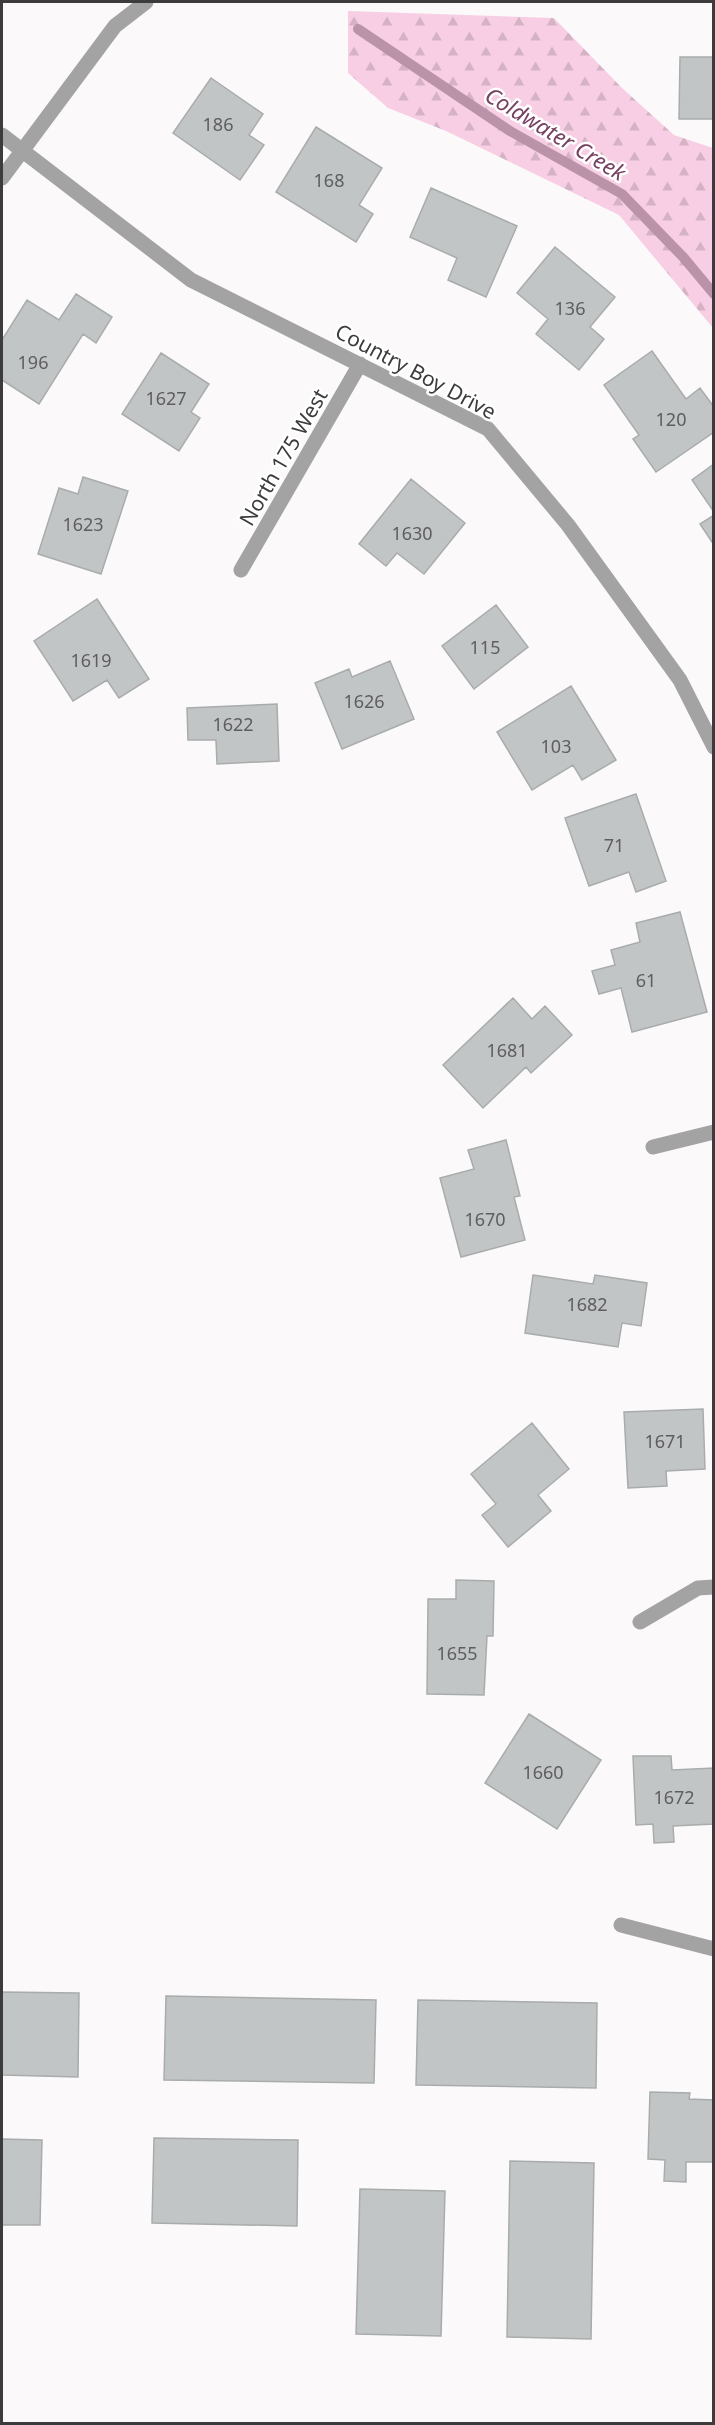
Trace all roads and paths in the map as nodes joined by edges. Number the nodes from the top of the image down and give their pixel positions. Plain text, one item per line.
1 (147, 2) edge
2 (2, 135) edge
3 (22, 150) junction
4 (2, 178) edge
5 (360, 364) junction
6 (241, 570) dead end
7 (714, 747) edge
8 (714, 1132) edge
9 (653, 1147) dead end
10 (714, 1587) edge
11 (640, 1622) dead end
12 (621, 1925) dead end
13 (714, 1949) edge

1 - 3 street
2 - 3 street, Country Boy Drive
3 - 4 street
3 - 5 street, Country Boy Drive
5 - 6 street, North 175 West
5 - 7 street, Country Boy Drive
8 - 9 street
10 - 11 street
12 - 13 street

